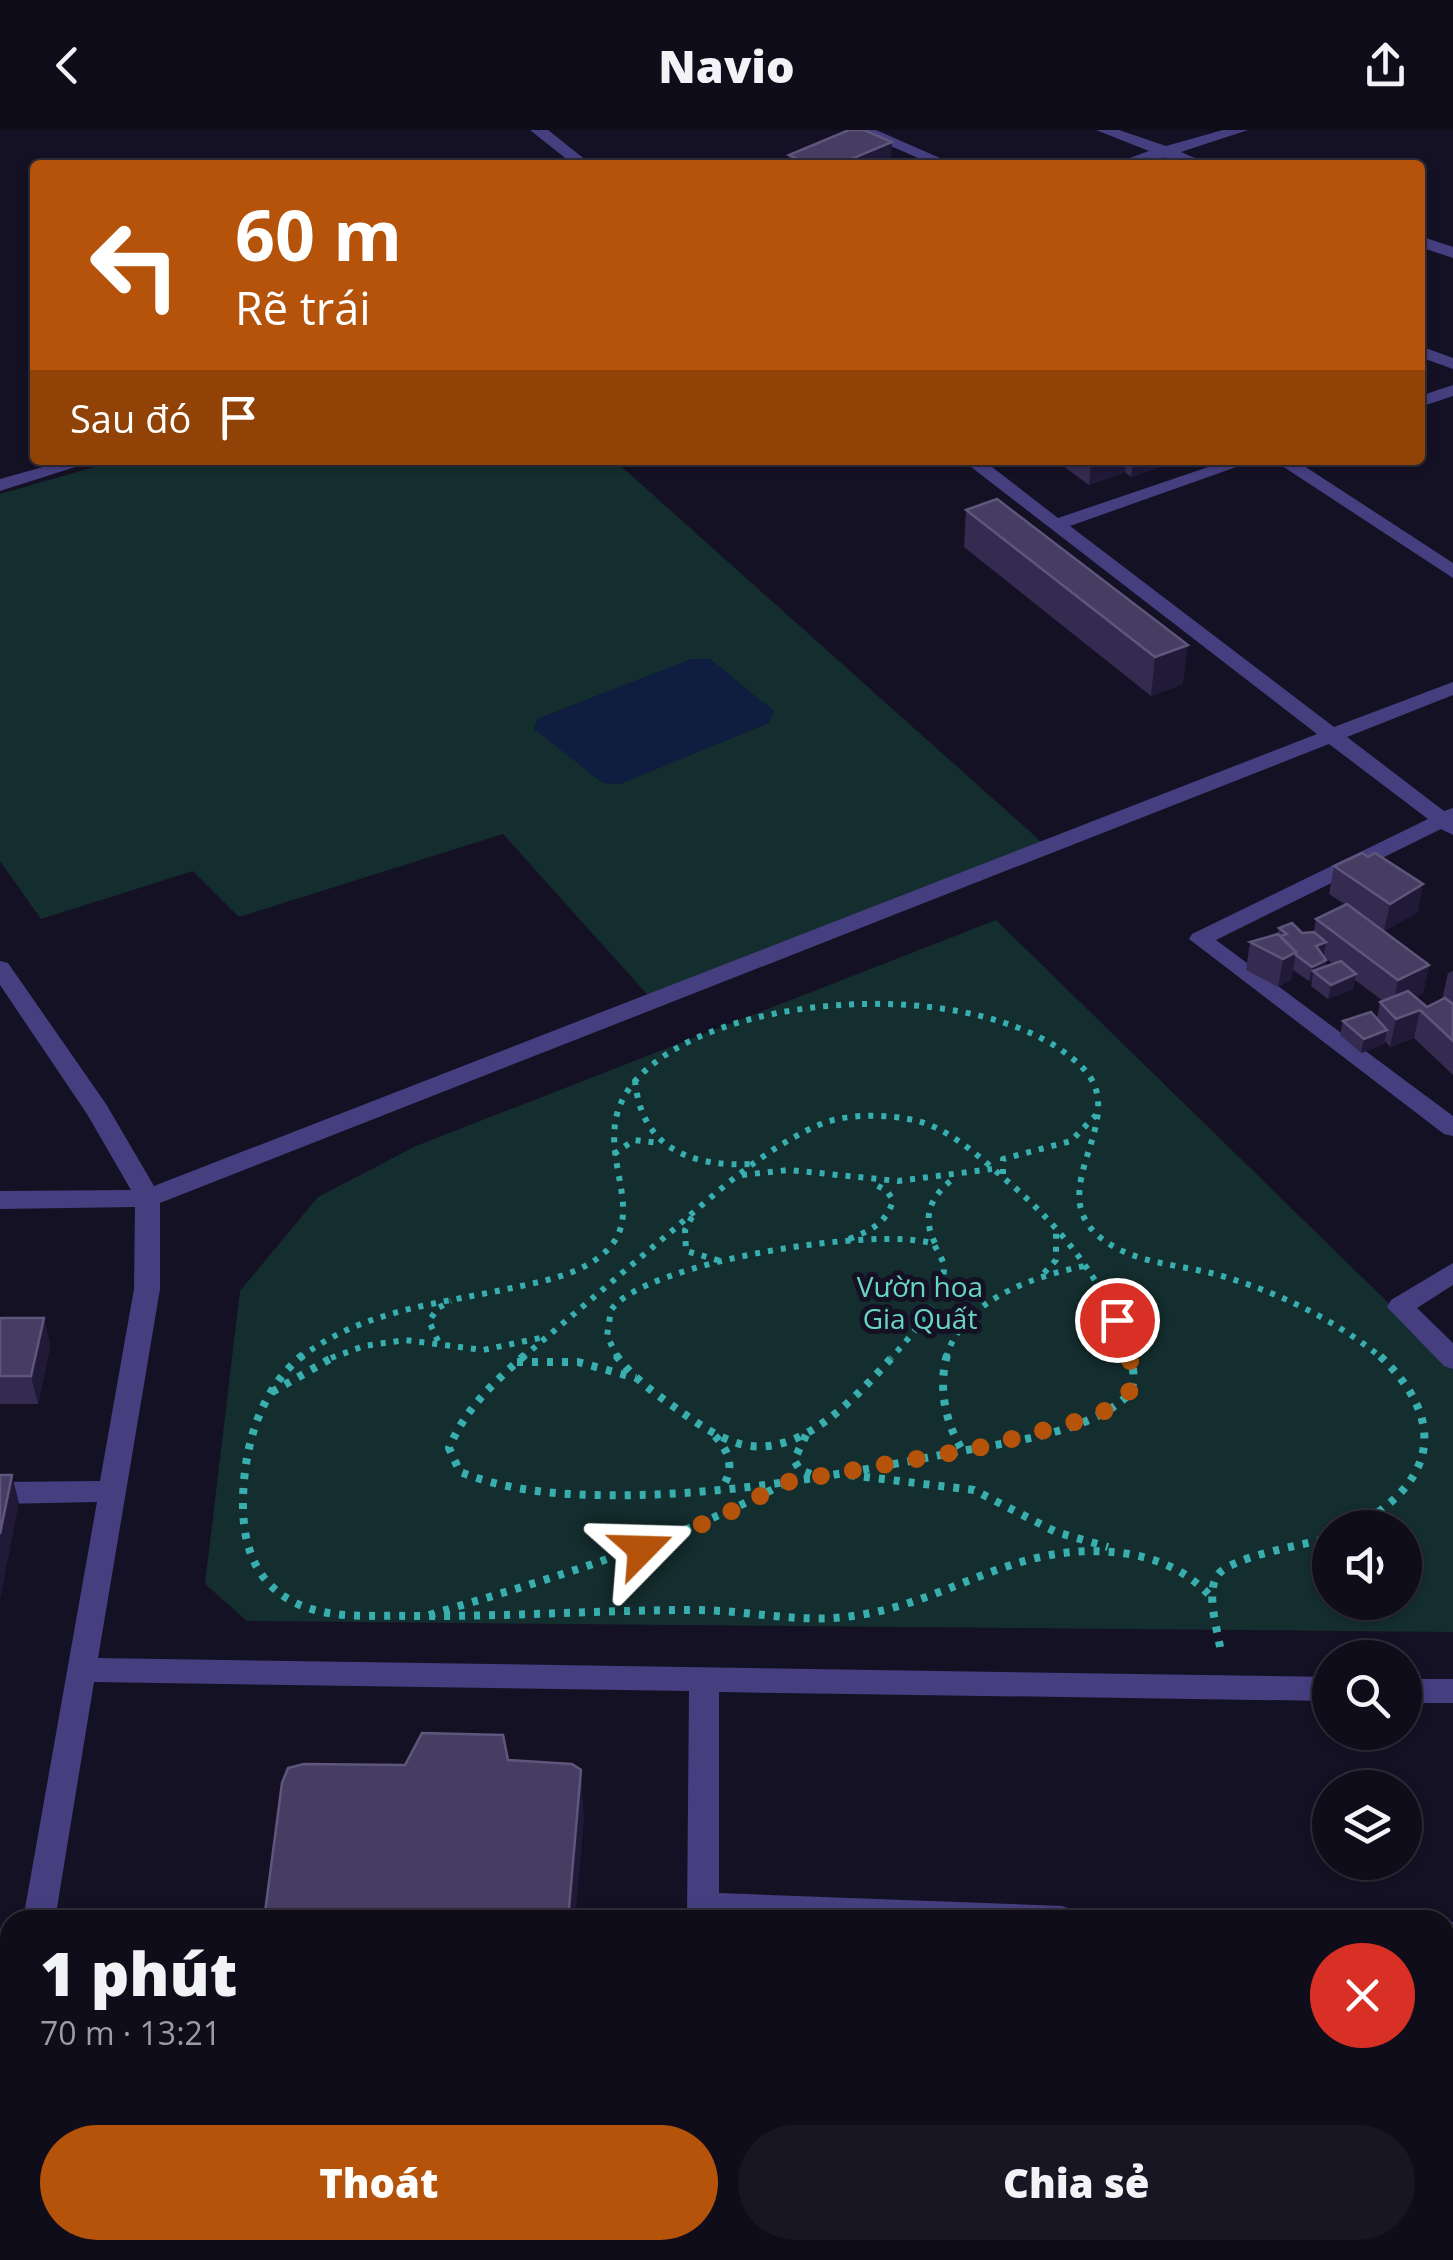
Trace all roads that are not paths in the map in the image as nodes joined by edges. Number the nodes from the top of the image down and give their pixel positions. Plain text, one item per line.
1 (538, 130) edge
2 (862, 130) edge
3 (1104, 130) edge
4 (1240, 130) edge
5 (1165, 152) junction
6 (577, 160) edge
7 (936, 160) edge
8 (1136, 160) edge
9 (1188, 160) edge
10 (1425, 243) edge
11 (1453, 253) edge
12 (1425, 353) edge
13 (1453, 364) edge
14 (1453, 390) edge
15 (1425, 400) edge
16 (70, 465) edge
17 (978, 465) edge
18 (1231, 465) edge
19 (1290, 465) edge
20 (0, 485) edge
21 (1056, 524) junction
22 (1453, 572) edge
23 (1453, 688) edge
24 (1332, 736) junction
25 (1450, 821) edge
26 (0, 968) edge
27 (1453, 1128) edge
28 (148, 1198) junction
29 (0, 1200) edge
30 (1453, 1272) edge
31 (1453, 1359) edge
32 (112, 1491) junction
33 (0, 1493) edge
34 (82, 1670) junction
35 (704, 1679) junction
36 (1312, 1689) edge
37 (1422, 1691) edge
38 (1453, 1692) edge
39 (42, 1910) edge
40 (703, 1910) edge

1 - 6 street
2 - 7 street
3 - 5 street
4 - 5 street
5 - 8 street
5 - 9 street
10 - 11 street
12 - 13 street
14 - 15 street
16 - 20 street
17 - 21 street
18 - 21 street
19 - 22 street
21 - 24 street
23 - 24 street
24 - 25 street
24 - 28 street
25 - 27 street
26 - 28 street
28 - 29 street
28 - 32 street
30 - 31 street
32 - 33 street
32 - 34 street
34 - 35 street
34 - 39 street
35 - 36 street
35 - 40 street
37 - 38 street

